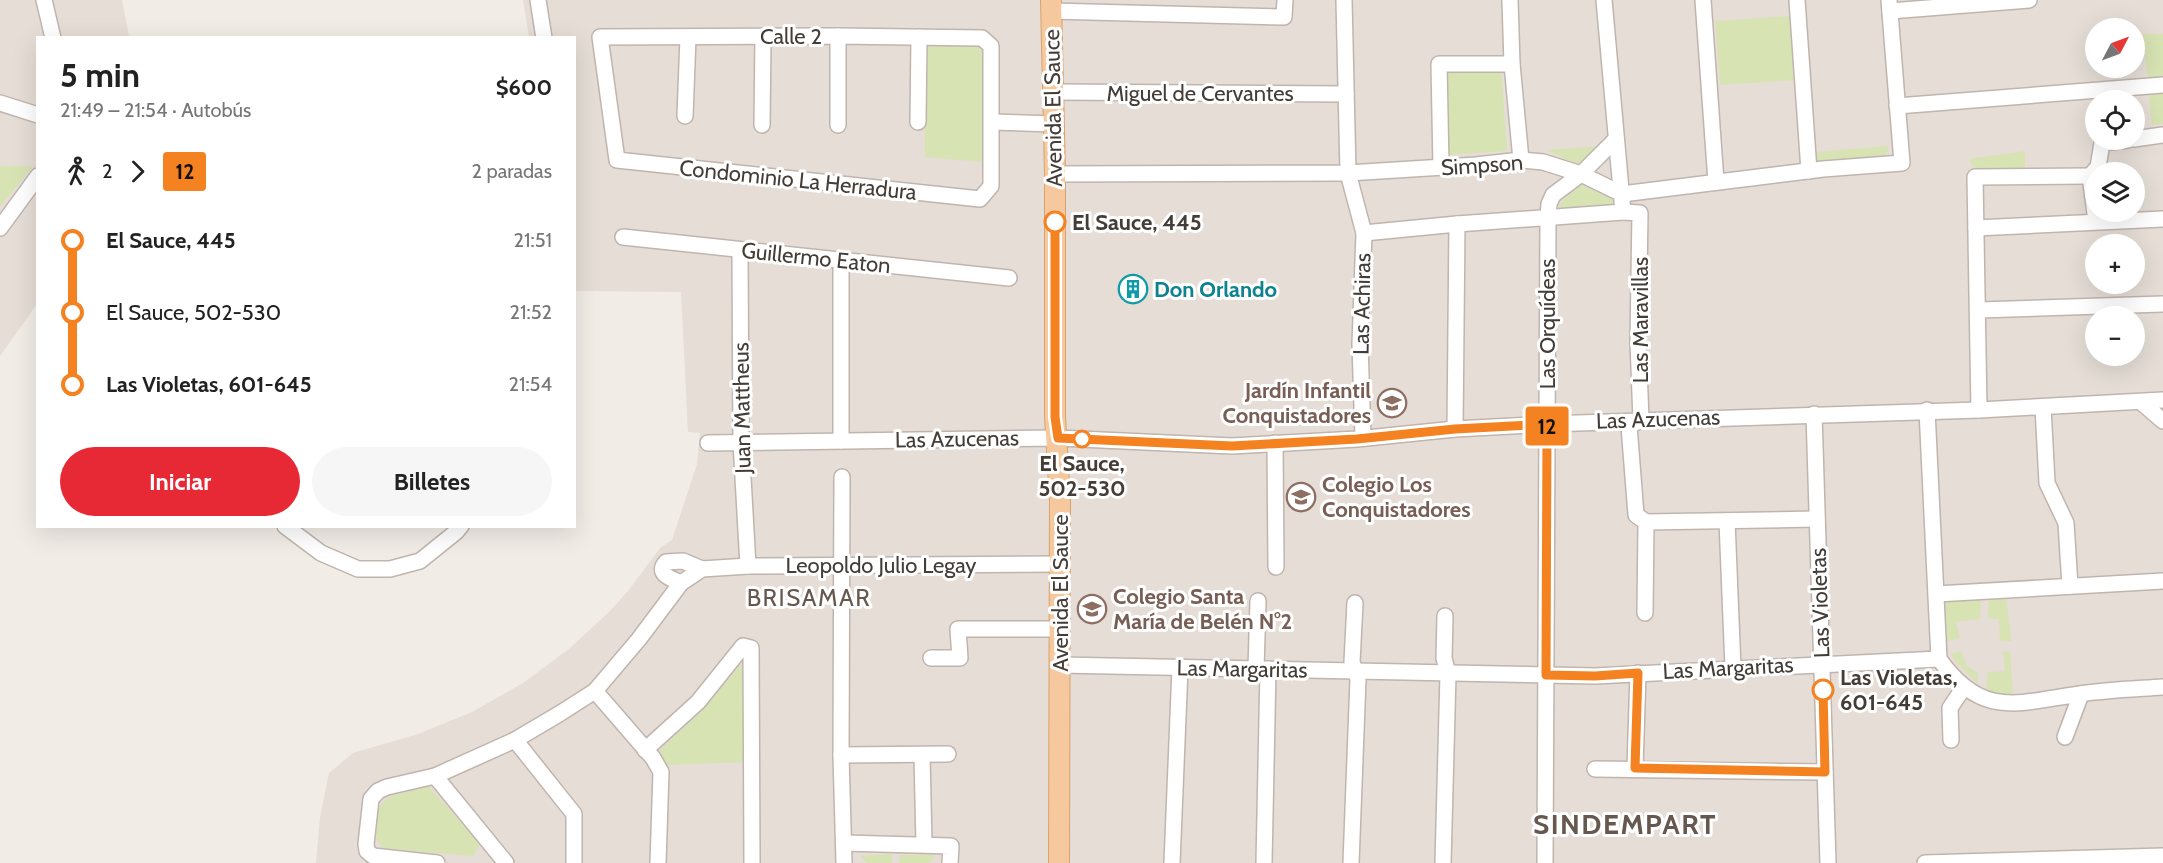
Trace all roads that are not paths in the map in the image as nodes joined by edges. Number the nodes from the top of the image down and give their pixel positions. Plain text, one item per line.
1 (44, 0) edge
2 (538, 0) edge
3 (1285, 0) edge
4 (1344, 0) edge
5 (1510, 0) edge
6 (1604, 0) edge
7 (1703, 0) edge
8 (1797, 0) edge
9 (2029, 0) edge
10 (1889, 5) edge
11 (1051, 6) edge
12 (53, 36) edge
13 (544, 36) edge
14 (838, 36) junction
15 (688, 37) junction
16 (764, 37) junction
17 (919, 37) junction
18 (1512, 64) junction
19 (2163, 85) edge
20 (1053, 92) junction
21 (1346, 94) junction
22 (0, 103) edge
23 (1897, 106) junction
24 (36, 114) edge
25 (685, 116) dead end
26 (918, 122) dead end
27 (992, 122) junction
28 (1054, 124) junction
29 (762, 125) dead end
30 (838, 125) dead end
31 (2163, 135) edge
32 (2145, 137) edge
33 (1616, 139) junction
34 (617, 160) joint
35 (1521, 160) junction
36 (1441, 167) junction
37 (1809, 171) junction
38 (1348, 173) junction
39 (1055, 174) junction
40 (1581, 174) junction
41 (2085, 176) edge
42 (36, 179) edge
43 (1716, 182) junction
44 (1622, 194) junction
45 (1623, 212) junction
46 (1548, 216) junction
47 (2163, 219) edge
48 (2145, 220) edge
49 (2085, 222) edge
50 (1457, 224) junction
51 (0, 228) edge
52 (1977, 228) junction
53 (1364, 233) junction
54 (623, 237) dead end
55 (740, 250) junction
56 (840, 261) junction
57 (1009, 278) dead end
58 (2163, 304) edge
59 (1979, 310) junction
60 (2163, 400) edge
61 (2141, 402) junction
62 (2043, 407) junction
63 (1927, 410) junction
64 (1979, 410) junction
65 (1814, 414) junction
66 (1641, 420) junction
67 (2163, 421) edge
68 (1547, 424) junction
69 (1455, 429) junction
70 (1058, 438) junction
71 (1363, 438) junction
72 (841, 441) junction
73 (741, 442) junction
74 (708, 443) dead end
75 (1275, 443) junction
76 (842, 477) dead end
77 (1817, 519) junction
78 (1727, 521) junction
79 (1646, 522) junction
80 (288, 528) edge
81 (459, 528) edge
82 (1059, 564) junction
83 (748, 566) junction
84 (843, 566) junction
85 (1276, 567) dead end
86 (702, 569) junction
87 (2163, 580) edge
88 (681, 583) junction
89 (2070, 586) junction
90 (1936, 594) junction
91 (1257, 601) dead end
92 (1355, 603) dead end
93 (1645, 613) dead end
94 (1445, 616) dead end
95 (1059, 629) junction
96 (931, 658) dead end
97 (1938, 658) junction
98 (1822, 663) junction
99 (1059, 665) junction
100 (1180, 668) junction
101 (1733, 668) junction
102 (1262, 669) junction
103 (1355, 672) junction
104 (1638, 673) junction
105 (1448, 674) junction
106 (1546, 675) junction
107 (1964, 687) junction
108 (2163, 687) edge
109 (595, 690) junction
110 (2081, 694) junction
111 (2065, 737) dead end
112 (515, 740) junction
113 (1951, 740) dead end
114 (645, 750) junction
115 (948, 754) dead end
116 (841, 755) junction
117 (922, 755) junction
118 (1635, 768) junction
119 (1595, 769) dead end
120 (1825, 772) junction
121 (435, 776) junction
122 (844, 843) junction
123 (924, 844) junction
124 (2163, 856) edge
125 (1993, 862) edge
126 (437, 863) edge
127 (506, 863) edge
128 (574, 863) edge
129 (658, 863) edge
130 (752, 863) edge
131 (844, 863) edge
132 (951, 863) edge
133 (1059, 863) edge
134 (1172, 863) edge
135 (1264, 863) edge
136 (1351, 863) edge
137 (1443, 863) edge
138 (1545, 863) edge
139 (1828, 863) edge
140 (1925, 863) edge

1 - 12 street
2 - 13 street
3 - 11 street
4 - 21 street, Las Achiras
5 - 18 street
6 - 33 street
7 - 43 street
8 - 37 street
9 - 10 street
10 - 23 street
11 - 20 main road, Avenida El Sauce
14 - 16 street, Calle 2
14 - 17 street, Calle 2
14 - 30 street
15 - 16 street, Calle 2
15 - 25 street
15 - 34 street, Calle 2
16 - 29 street
17 - 26 street
17 - 27 street, Calle 2
18 - 35 street
18 - 36 street
19 - 23 street
20 - 21 street, Miguel de Cervantes
20 - 28 main road, Avenida El Sauce
21 - 38 street, Las Achiras
22 - 24 street
23 - 37 street
27 - 28 street
27 - 34 street, Condominio La Herradura
28 - 39 main road, Avenida El Sauce
31 - 32 street
33 - 40 street
33 - 44 street
35 - 36 street, Simpson
35 - 40 street, Simpson
36 - 38 street, Simpson
37 - 43 street
38 - 39 street, Simpson
38 - 53 street, Las Achiras
39 - 70 main road, Avenida El Sauce
40 - 44 street, Simpson
40 - 46 street
41 - 52 street
42 - 51 street
43 - 44 street
44 - 45 street
45 - 46 street
45 - 66 street, Las Maravillas
46 - 50 street
46 - 68 street, Las Orquídeas
47 - 48 street
49 - 52 street
50 - 53 street
50 - 69 street
52 - 59 street
53 - 71 street, Las Achiras
54 - 55 street, Guillermo Eaton
55 - 56 street, Guillermo Eaton
55 - 73 street, Juan Mattheus
56 - 57 street, Guillermo Eaton
56 - 72 street
58 - 59 street
59 - 64 street
60 - 61 street, Las Azucenas
61 - 62 street, Las Azucenas
61 - 67 street
62 - 64 street, Las Azucenas
62 - 89 street
63 - 64 street, Las Azucenas
63 - 65 street, Las Azucenas
63 - 90 street
65 - 66 street, Las Azucenas
65 - 77 street, Las Violetas
66 - 68 street, Las Azucenas
66 - 79 street, Las Maravillas
68 - 69 street, Las Azucenas
68 - 106 street, Las Orquídeas
69 - 71 street, Las Azucenas
70 - 72 street, Las Azucenas
70 - 75 street, Las Azucenas
70 - 82 main road, Avenida El Sauce
71 - 75 street, Las Azucenas
72 - 73 street, Las Azucenas
73 - 74 street, Las Azucenas
73 - 83 street, Juan Mattheus
75 - 85 street
76 - 84 street
77 - 78 street
77 - 98 street, Las Violetas
78 - 79 street
78 - 101 street
79 - 93 street, Las Maravillas
80 - 81 street
82 - 84 street, Leopoldo Julio Legay
82 - 95 main road, Avenida El Sauce
83 - 84 street, Leopoldo Julio Legay
83 - 86 street, Leopoldo Julio Legay
84 - 116 street
86 - 88 street, Leopoldo Julio Legay
86 - 88 street, Leopoldo Julio Legay
87 - 89 street
88 - 109 street, Leopoldo Julio Legay
89 - 90 street
90 - 97 street
91 - 102 street
92 - 103 street
94 - 105 street
95 - 96 street
95 - 99 main road, Avenida El Sauce
97 - 98 street, Las Margaritas
97 - 107 street
98 - 101 street, Las Margaritas
98 - 120 street, Las Violetas
99 - 100 street, Las Margaritas
99 - 133 main road, Avenida El Sauce
100 - 102 street, Las Margaritas
100 - 134 street
101 - 104 street, Las Margaritas
102 - 103 street, Las Margaritas
102 - 135 street
103 - 105 street, Las Margaritas
103 - 136 street
104 - 106 street, Las Margaritas
104 - 118 street
105 - 106 street, Las Margaritas
105 - 137 street
106 - 138 street, Las Orquídeas
107 - 110 street
107 - 113 street
108 - 110 street
109 - 112 street, Leopoldo Julio Legay
109 - 114 street
110 - 111 street
112 - 121 street, Leopoldo Julio Legay
112 - 128 street
114 - 129 street
114 - 130 street
115 - 117 street
116 - 117 street
116 - 122 street
117 - 123 street
118 - 119 street
118 - 120 street
120 - 139 street, Las Violetas
121 - 126 street, Leopoldo Julio Legay
121 - 127 street
122 - 123 street
122 - 131 street
123 - 132 street
124 - 125 street
125 - 140 street

